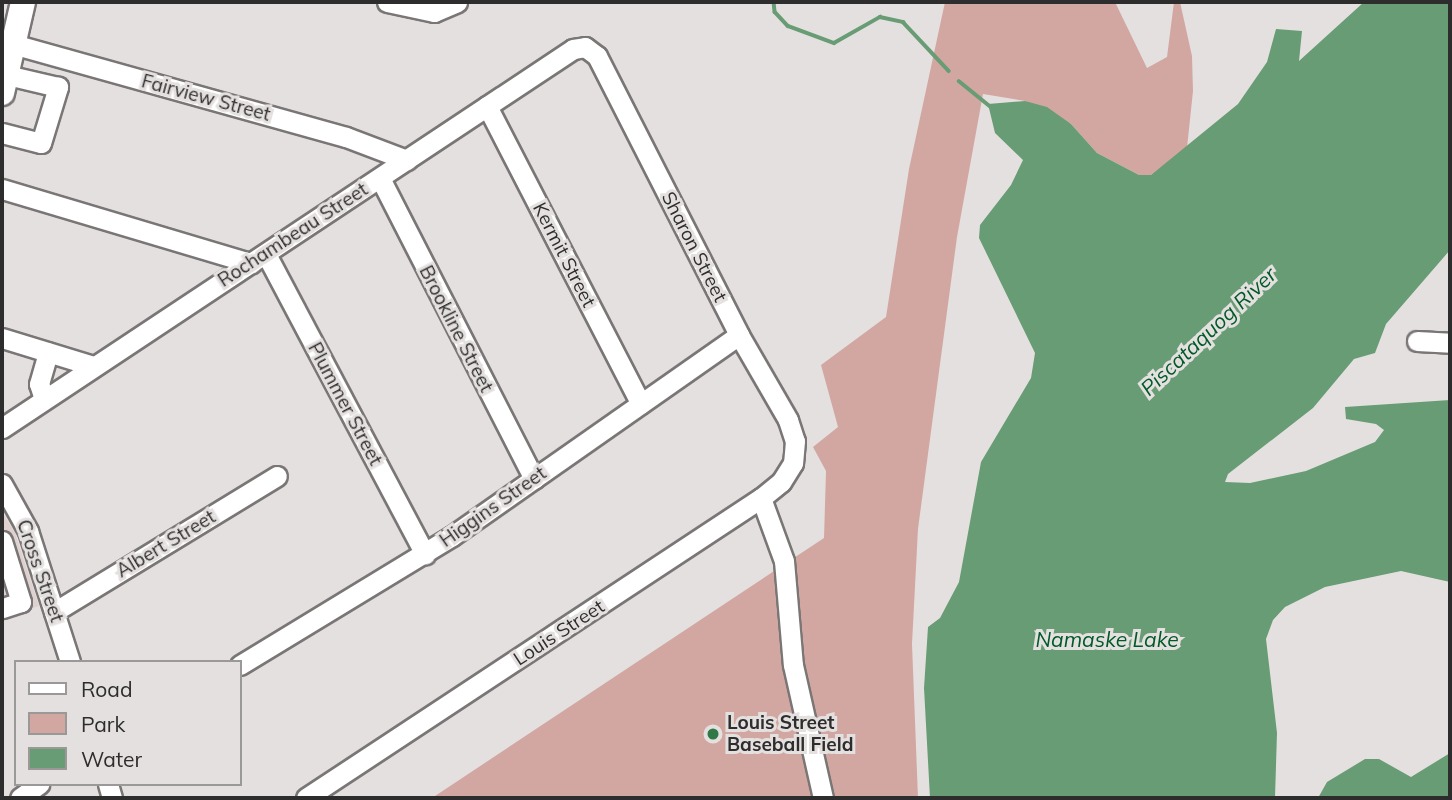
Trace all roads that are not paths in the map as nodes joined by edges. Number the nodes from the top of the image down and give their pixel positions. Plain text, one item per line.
1 (23, 2) edge
2 (387, 2) edge
3 (457, 2) edge
4 (8, 43) edge
5 (585, 47) joint
6 (71, 60) junction
7 (4, 84) edge
8 (58, 88) junction
9 (487, 106) junction
10 (2, 133) edge
11 (407, 160) junction
12 (380, 178) junction
13 (3, 192) edge
14 (258, 259) junction
15 (739, 335) junction
16 (2, 338) edge
17 (1417, 341) dead end
18 (1450, 343) edge
19 (48, 352) junction
20 (93, 366) junction
21 (44, 399) junction
22 (641, 404) junction
23 (2, 428) edge
24 (796, 452) joint
25 (277, 476) dead end
26 (534, 479) junction
27 (2, 484) edge
28 (761, 498) junction
29 (2, 541) edge
30 (425, 554) junction
31 (2, 608) edge
32 (54, 612) junction
33 (68, 660) edge
34 (242, 664) edge
35 (36, 786) edge
36 (20, 798) edge
37 (306, 798) edge
38 (823, 798) edge

1 - 4 main road
2 - 3 street
4 - 6 street, Fairview Street
4 - 7 main road
5 - 9 street, Rochambeau Street
5 - 15 street, Sharon Street
6 - 8 street
6 - 11 street, Fairview Street
7 - 8 street
8 - 10 street
9 - 11 street, Rochambeau Street
9 - 22 street, Kermit Street
11 - 12 street, Rochambeau Street
12 - 14 street, Rochambeau Street
12 - 26 street, Brookline Street
13 - 14 street
14 - 20 street, Rochambeau Street
14 - 30 street, Plummer Street
15 - 22 street, Higgins Street
15 - 24 street, Sharon Street
16 - 19 street
17 - 18 street
19 - 20 street
19 - 21 street
20 - 21 street, Rochambeau Street
21 - 23 street, Rochambeau Street
22 - 26 street, Higgins Street
24 - 28 street, Louis Street
25 - 32 street, Albert Street
26 - 30 street, Higgins Street
27 - 32 street, Cross Street
28 - 37 street, Louis Street
28 - 38 street
29 - 31 street
30 - 34 street, Higgins Street
32 - 33 street, Cross Street
35 - 36 street

